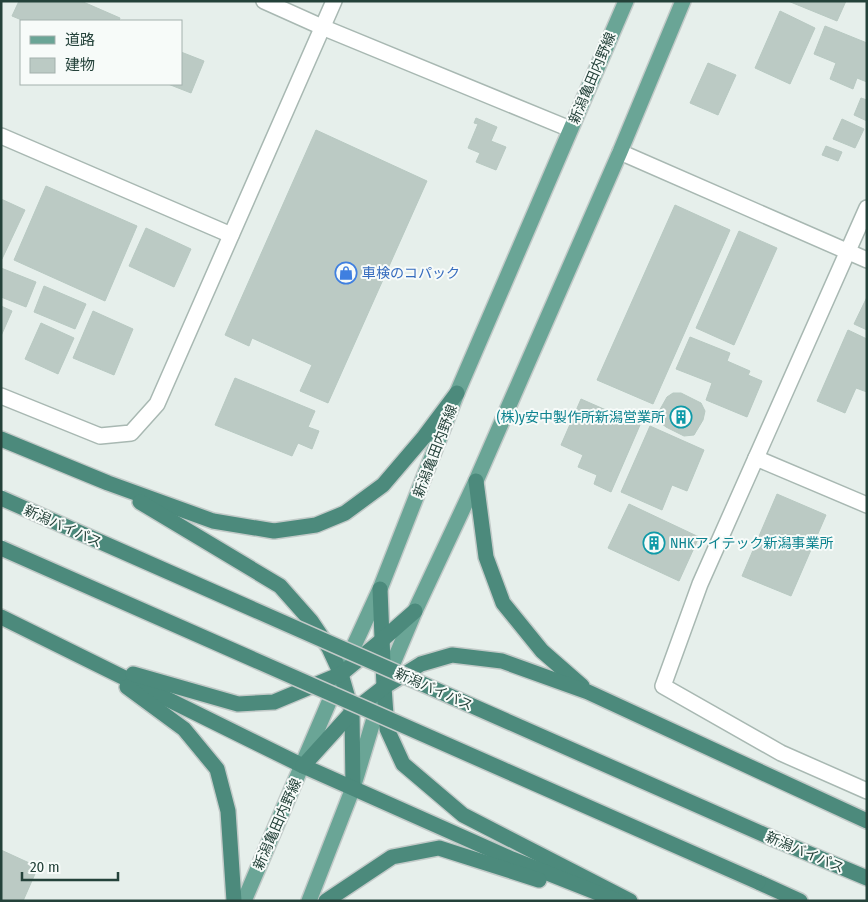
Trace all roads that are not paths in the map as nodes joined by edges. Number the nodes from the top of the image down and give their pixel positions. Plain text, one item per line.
1 (264, 1) edge
2 (334, 1) edge
3 (626, 1) edge
4 (683, 1) edge
5 (322, 27) junction
6 (570, 129) junction
7 (1, 136) edge
8 (620, 152) junction
9 (867, 208) edge
10 (231, 235) junction
11 (848, 252) junction
12 (867, 260) edge
13 (457, 393) junction
14 (1, 396) edge
15 (1, 439) edge
16 (756, 458) junction
17 (476, 481) junction
18 (108, 483) junction
19 (1, 498) edge
20 (867, 505) edge
21 (1, 548) edge
22 (380, 589) junction
23 (414, 611) junction
24 (1, 617) edge
25 (382, 640) junction
26 (96, 664) junction
27 (341, 674) junction
28 (384, 687) junction
29 (588, 692) junction
30 (352, 712) junction
31 (303, 766) junction
32 (353, 788) junction
33 (867, 791) edge
34 (867, 822) edge
35 (867, 878) edge
36 (234, 901) edge
37 (244, 901) edge
38 (310, 901) edge
39 (326, 901) edge
40 (605, 901) edge
41 (618, 901) edge
42 (630, 901) edge
43 (800, 901) edge

1 - 5 street
2 - 5 street
3 - 6 main road, 新潟亀田内野線
4 - 8 main road
5 - 6 street
5 - 10 street
6 - 13 main road, 新潟亀田内野線
7 - 10 street
8 - 11 street
8 - 17 main road
9 - 11 street
10 - 14 street
11 - 12 street
11 - 16 street
13 - 18 highway
13 - 22 main road, 新潟亀田内野線
15 - 18 highway
16 - 20 street
16 - 33 street
17 - 23 main road
17 - 29 highway
18 - 27 highway
19 - 35 highway, 新潟バイパス, bridge
21 - 43 highway, bridge
22 - 25 highway
22 - 27 main road, 新潟亀田内野線
23 - 25 highway
23 - 28 main road
24 - 26 highway
25 - 27 highway
25 - 28 highway
26 - 27 highway
26 - 31 highway
26 - 36 highway
27 - 30 highway
27 - 31 main road, 新潟亀田内野線
28 - 29 highway
28 - 30 highway
28 - 32 main road
28 - 42 highway
29 - 34 highway
30 - 31 highway
30 - 32 highway
31 - 32 highway
31 - 37 main road, 新潟亀田内野線
32 - 38 main road
32 - 41 highway
39 - 40 highway

